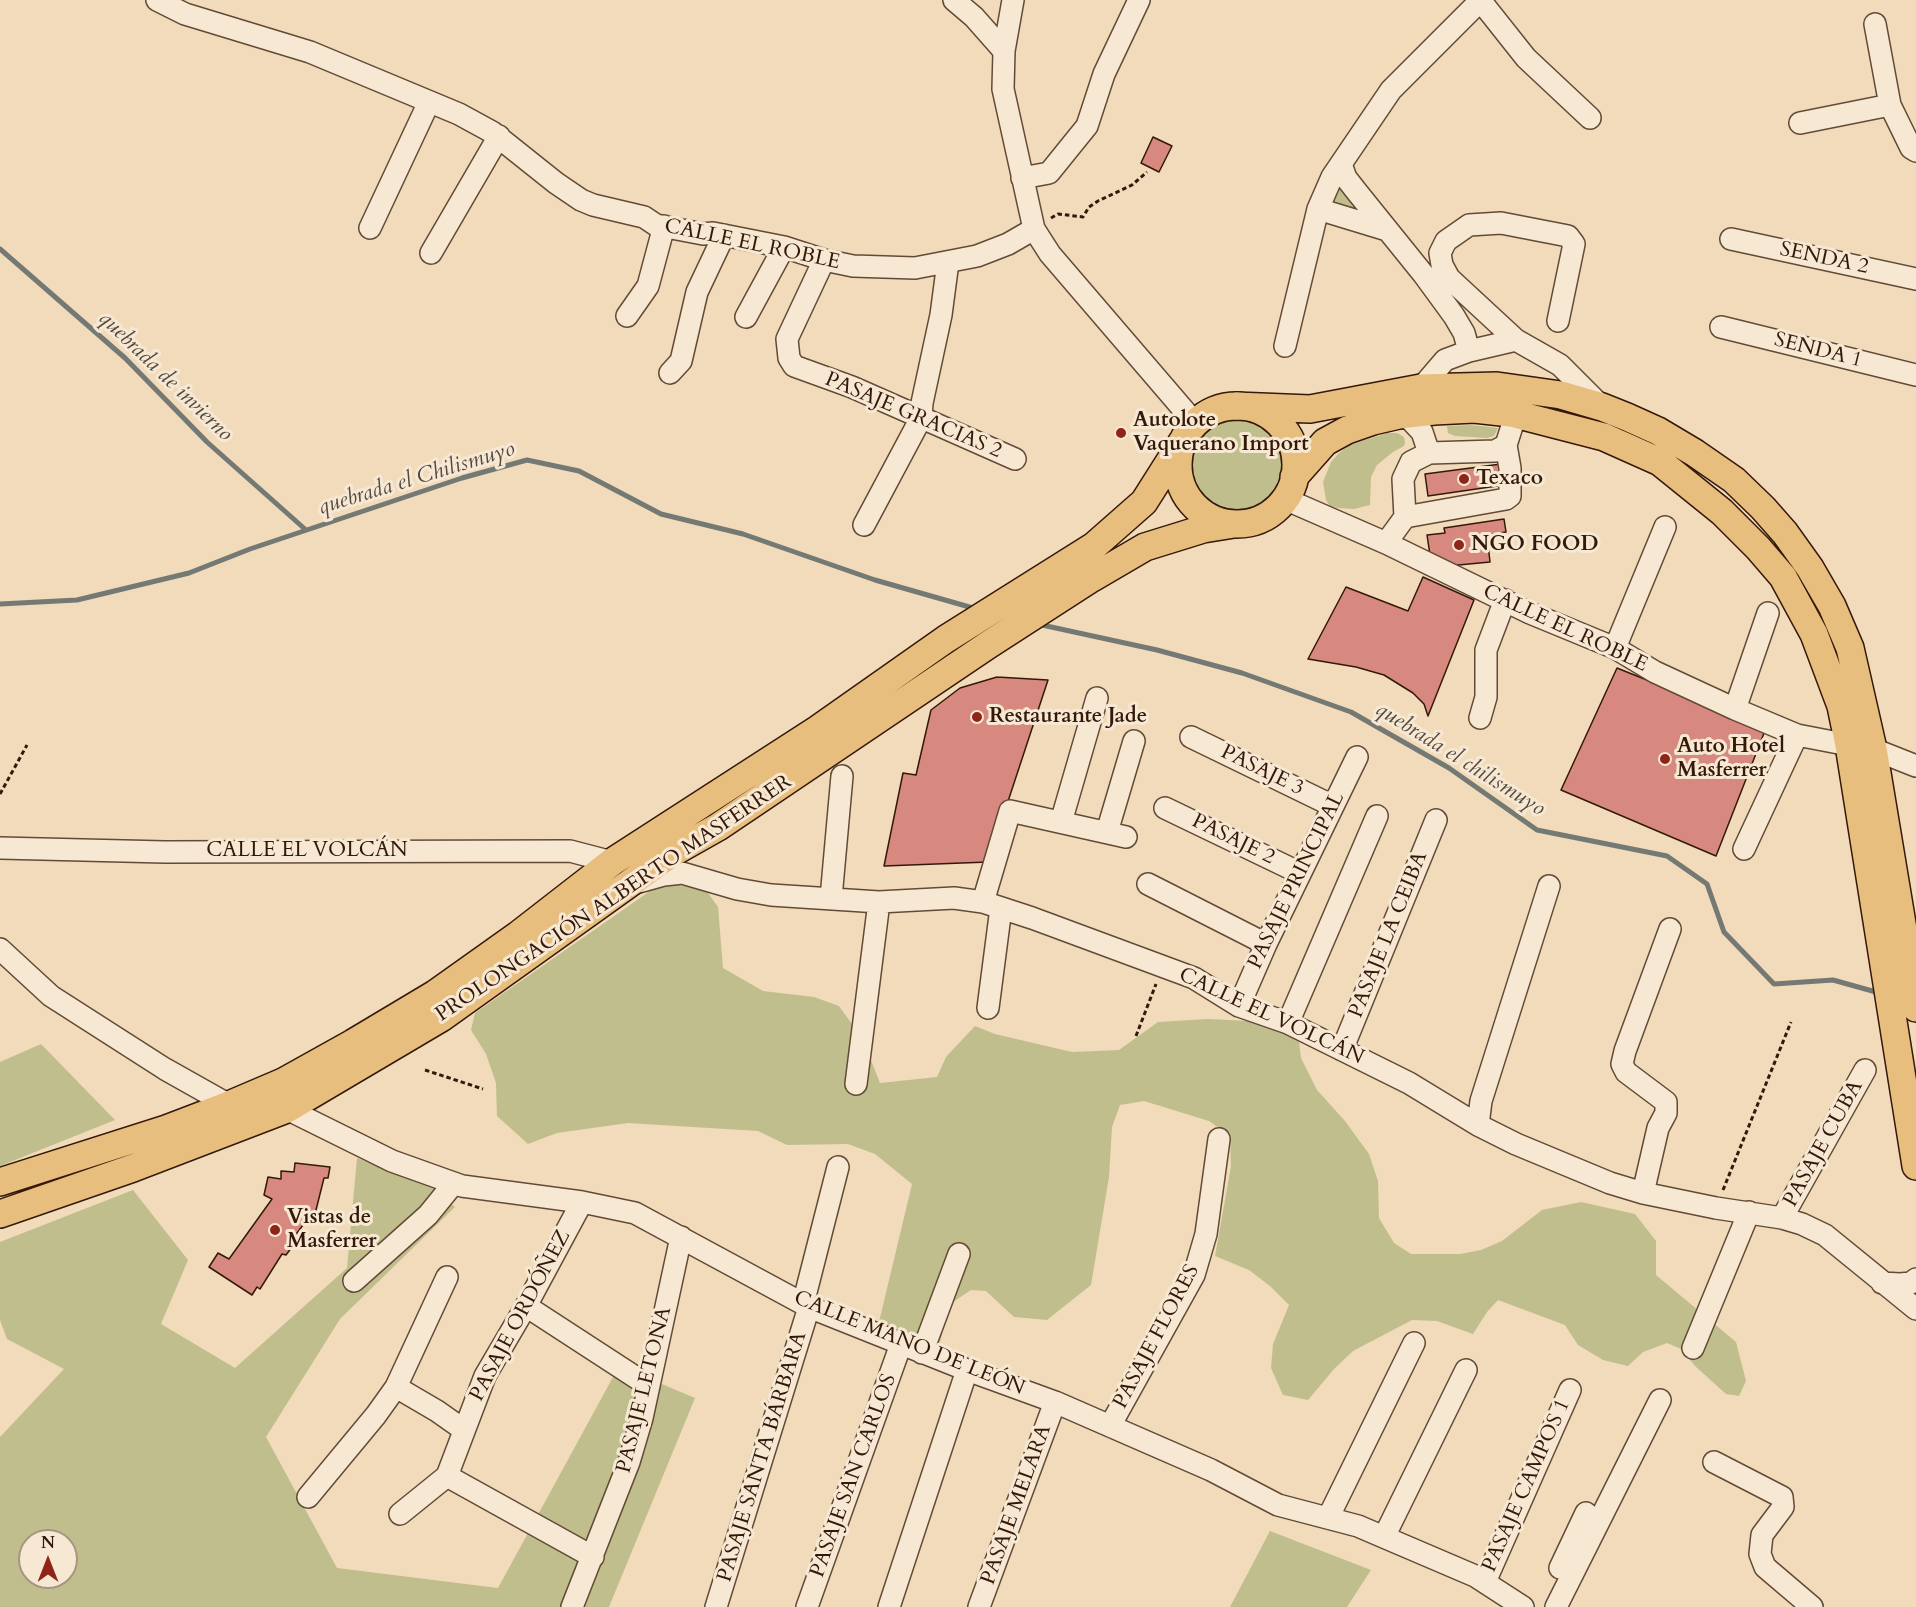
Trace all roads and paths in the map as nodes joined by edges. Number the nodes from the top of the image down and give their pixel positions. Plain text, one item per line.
1 (157, 0) edge
2 (954, 0) edge
3 (1013, 0) edge
4 (1139, 0) edge
5 (1480, 0) edge
6 (1875, 24) dead end
7 (1004, 51) junction
8 (429, 102) junction
9 (1890, 105) junction
10 (1590, 118) dead end
11 (1800, 123) dead end
12 (499, 136) junction
13 (1916, 151) edge
14 (1341, 164) junction
15 (1147, 172) dead end
16 (1023, 178) junction
17 (1318, 209) junction
18 (664, 226) junction
19 (370, 228) dead end
20 (1034, 229) junction
21 (1387, 230) junction
22 (724, 235) junction
23 (1731, 239) dead end
24 (784, 247) junction
25 (431, 253) dead end
26 (824, 260) junction
27 (948, 262) junction
28 (1424, 275) junction
29 (1449, 279) junction
30 (1916, 279) edge
31 (627, 316) dead end
32 (746, 317) dead end
33 (1558, 321) dead end
34 (1720, 327) dead end
35 (1516, 340) junction
36 (1285, 346) dead end
37 (1470, 351) junction
38 (670, 374) dead end
39 (1916, 375) edge
40 (1421, 388) junction
41 (1236, 406) junction
42 (1602, 407) junction
43 (1405, 414) junction
44 (1522, 416) junction
45 (921, 418) junction
46 (1189, 433) junction
47 (1506, 445) junction
48 (1429, 453) junction
49 (1015, 459) dead end
50 (1290, 488) junction
51 (1405, 517) junction
52 (1234, 524) junction
53 (864, 525) dead end
54 (1665, 526) dead end
55 (1386, 543) junction
56 (1505, 600) junction
57 (1768, 613) dead end
58 (1615, 648) junction
59 (1097, 698) dead end
60 (1735, 709) junction
61 (1480, 718) dead end
62 (1797, 735) junction
63 (1191, 736) dead end
64 (1134, 741) dead end
65 (27, 744) dead end
66 (1861, 747) junction
67 (1357, 757) dead end
68 (1916, 766) edge
69 (842, 776) dead end
70 (0, 794) edge
71 (1333, 806) junction
72 (1165, 808) dead end
73 (1377, 816) dead end
74 (1436, 820) dead end
75 (1061, 822) junction
76 (0, 848) edge
77 (1744, 849) dead end
78 (612, 862) junction
79 (1300, 873) junction
80 (1148, 884) dead end
81 (1549, 886) dead end
82 (624, 887) junction
83 (831, 898) junction
84 (879, 902) junction
85 (992, 905) junction
86 (1670, 929) dead end
87 (1266, 944) junction
88 (0, 949) edge
89 (1164, 966) junction
90 (1239, 1006) junction
91 (988, 1008) dead end
92 (1916, 1008) edge
93 (1791, 1022) dead end
94 (1288, 1023) junction
95 (1136, 1036) dead end
96 (1342, 1050) junction
97 (425, 1070) dead end
98 (1865, 1070) dead end
99 (856, 1084) dead end
100 (483, 1089) dead end
101 (229, 1105) junction
102 (287, 1109) junction
103 (1478, 1125) junction
104 (1219, 1139) dead end
105 (838, 1167) dead end
106 (1916, 1167) edge
107 (0, 1182) edge
108 (454, 1183) junction
109 (1643, 1193) junction
110 (582, 1202) junction
111 (1716, 1208) junction
112 (1749, 1212) junction
113 (0, 1214) edge
114 (1782, 1218) junction
115 (681, 1237) junction
116 (959, 1254) dead end
117 (447, 1277) dead end
118 (1916, 1279) edge
119 (354, 1281) dead end
120 (1882, 1283) junction
121 (806, 1305) junction
122 (526, 1306) junction
123 (1916, 1309) edge
124 (1414, 1343) dead end
125 (901, 1344) junction
126 (1693, 1348) dead end
127 (922, 1353) junction
128 (967, 1370) junction
129 (1466, 1370) dead end
130 (650, 1386) junction
131 (396, 1387) junction
132 (1569, 1390) dead end
133 (1660, 1400) dead end
134 (1055, 1402) junction
135 (1110, 1426) junction
136 (464, 1430) junction
137 (1714, 1462) dead end
138 (447, 1476) junction
139 (308, 1497) dead end
140 (1586, 1513) dead end
141 (400, 1514) dead end
142 (1328, 1518) junction
143 (1384, 1537) junction
144 (593, 1557) junction
145 (1485, 1582) junction
146 (572, 1607) edge
147 (716, 1607) edge
148 (807, 1607) edge
149 (889, 1607) edge
150 (979, 1607) edge
151 (1523, 1607) edge
152 (1542, 1607) edge
153 (1556, 1607) edge
154 (1812, 1607) edge

1 - 8 street, CALLE EL ROBLE
2 - 7 street
3 - 7 street
4 - 16 street
5 - 10 street
5 - 14 street
6 - 9 street
7 - 16 street
8 - 12 street, CALLE EL ROBLE
8 - 19 street
9 - 11 street
9 - 13 street
12 - 18 street, CALLE EL ROBLE
12 - 25 street
14 - 17 street
14 - 21 street
15 - 20 path
16 - 20 street
17 - 21 street
17 - 36 street
18 - 22 street, CALLE EL ROBLE
18 - 31 street
20 - 27 street, CALLE EL ROBLE
20 - 46 street
21 - 28 street
22 - 24 street, CALLE EL ROBLE
22 - 38 street
23 - 30 street, SENDA 2
24 - 26 street, CALLE EL ROBLE
24 - 32 street
26 - 27 street, CALLE EL ROBLE
26 - 45 street, PASAJE GRACIAS 2
27 - 45 street
28 - 29 street
28 - 37 street
29 - 33 street
29 - 35 street
34 - 39 street, SENDA 1
35 - 37 street
35 - 42 street
37 - 40 street
40 - 41 main road
40 - 42 main road
41 - 46 main road
41 - 50 main road
42 - 66 main road
43 - 44 main road
43 - 48 street
43 - 50 main road
44 - 47 street
44 - 66 main road
45 - 49 street, PASAJE GRACIAS 2
45 - 53 street
46 - 52 main road
46 - 78 main road, PROLONGACIÓN ALBERTO MASFERRER
47 - 48 street
47 - 51 street
48 - 51 street
50 - 52 main road
50 - 55 street, CALLE EL ROBLE
51 - 55 street
52 - 82 main road, PROLONGACIÓN ALBERTO MASFERRER
54 - 58 street
55 - 56 street, CALLE EL ROBLE
56 - 58 street, CALLE EL ROBLE
56 - 61 street
57 - 60 street
58 - 60 street, CALLE EL ROBLE
59 - 75 street
60 - 62 street, CALLE EL ROBLE
62 - 66 street, CALLE EL ROBLE
62 - 77 street
63 - 71 street, PASAJE 3
64 - 75 street
65 - 70 path
66 - 68 street, CALLE EL ROBLE
66 - 92 main road
66 - 106 main road
67 - 71 street, PASAJE PRINCIPAL
69 - 83 street
71 - 79 street, PASAJE PRINCIPAL
72 - 79 street, PASAJE 2
73 - 94 street
74 - 96 street, PASAJE LA CEIBA
75 - 85 street
76 - 78 street, CALLE EL VOLCÁN
78 - 101 main road, PROLONGACIÓN ALBERTO MASFERRER
79 - 87 street, PASAJE PRINCIPAL
80 - 87 street
81 - 103 street
82 - 83 street, CALLE EL VOLCÁN
82 - 102 main road, PROLONGACIÓN ALBERTO MASFERRER
83 - 84 street, CALLE EL VOLCÁN
84 - 85 street, CALLE EL VOLCÁN
84 - 99 street
85 - 89 street, CALLE EL VOLCÁN
85 - 91 street
86 - 109 street
87 - 90 street, PASAJE PRINCIPAL
88 - 101 street
89 - 90 street, CALLE EL VOLCÁN
89 - 95 path
90 - 94 street, CALLE EL VOLCÁN
93 - 111 path
94 - 96 street, CALLE EL VOLCÁN
96 - 103 street, CALLE EL VOLCÁN
97 - 100 path
98 - 114 street, PASAJE CUBA
101 - 107 main road, PROLONGACIÓN ALBERTO MASFERRER
102 - 108 street, CALLE MANO DE LEÓN
102 - 113 main road, PROLONGACIÓN ALBERTO MASFERRER
103 - 109 street, CALLE EL VOLCÁN
104 - 135 street, PASAJE FLORES
105 - 121 street, PASAJE SANTA BÁRBARA
108 - 110 street, CALLE MANO DE LEÓN
108 - 119 street
109 - 111 street, CALLE EL VOLCÁN
110 - 115 street, CALLE MANO DE LEÓN
110 - 122 street, PASAJE ORDÓÑEZ
111 - 112 street, CALLE EL VOLCÁN
112 - 114 street, CALLE EL VOLCÁN
112 - 126 street
114 - 120 street, CALLE EL VOLCÁN
115 - 121 street, CALLE MANO DE LEÓN
115 - 130 street, PASAJE LETONA
116 - 127 street
117 - 131 street
118 - 120 street
120 - 123 street, CALLE EL VOLCÁN
121 - 125 street, CALLE MANO DE LEÓN
121 - 147 street, PASAJE SANTA BÁRBARA
122 - 130 street
122 - 136 street, PASAJE ORDÓÑEZ
124 - 142 street
125 - 127 street, CALLE MANO DE LEÓN
125 - 148 street, PASAJE SAN CARLOS
127 - 128 street, CALLE MANO DE LEÓN
128 - 134 street, CALLE MANO DE LEÓN
128 - 149 street
129 - 143 street
130 - 144 street, PASAJE LETONA
131 - 136 street
131 - 139 street
132 - 145 street, PASAJE CAMPOS 1
133 - 153 street
134 - 135 street, CALLE MANO DE LEÓN
134 - 150 street, PASAJE MELARA
135 - 142 street, CALLE MANO DE LEÓN
136 - 138 street, PASAJE ORDÓÑEZ
137 - 154 street
138 - 141 street
138 - 144 street
140 - 152 street
142 - 143 street, CALLE MANO DE LEÓN
143 - 145 street, CALLE MANO DE LEÓN
144 - 146 street, PASAJE LETONA
145 - 151 street, CALLE MANO DE LEÓN

